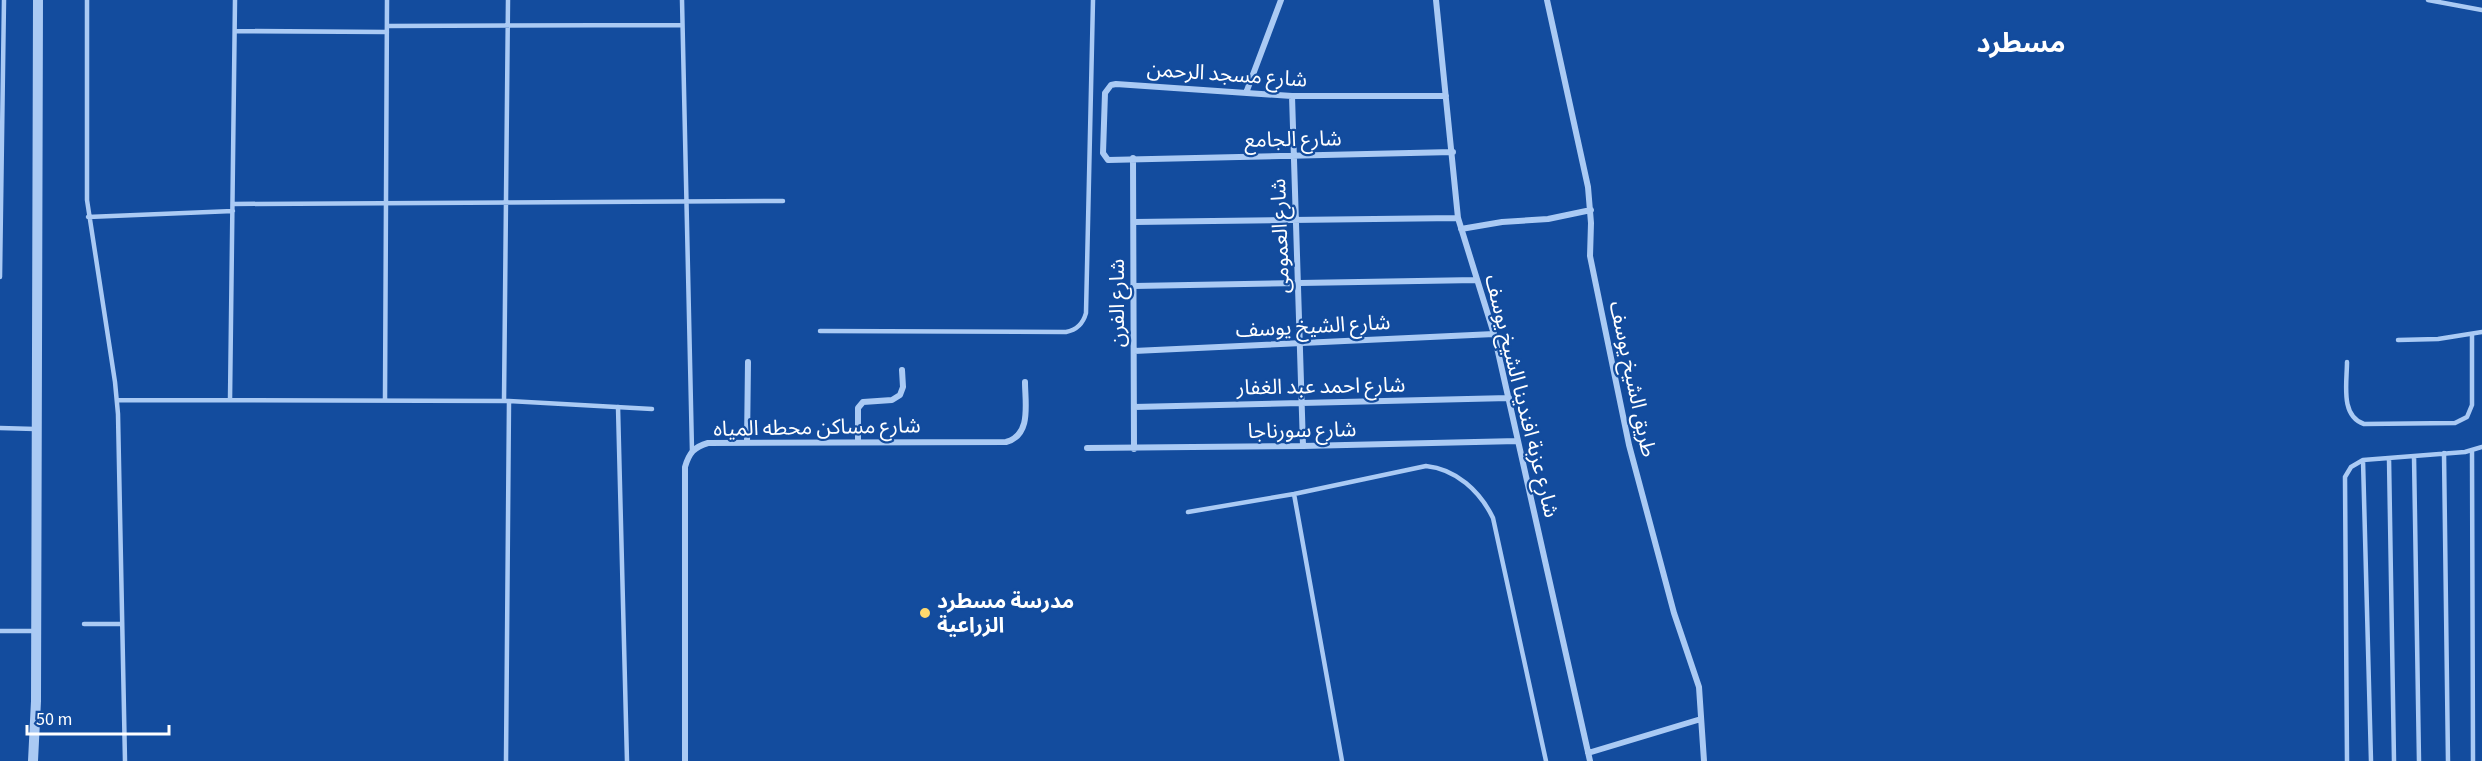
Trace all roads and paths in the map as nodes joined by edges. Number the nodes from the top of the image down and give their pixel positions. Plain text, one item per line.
1 (4, 0) edge
2 (38, 0) edge
3 (87, 0) edge
4 (236, 0) edge
5 (387, 0) edge
6 (508, 0) edge
7 (682, 0) edge
8 (1093, 0) edge
9 (1281, 0) edge
10 (1436, 0) edge
11 (1547, 0) edge
12 (2428, 0) edge
13 (2482, 10) edge
14 (682, 25) junction
15 (508, 26) junction
16 (387, 29) junction
17 (235, 31) junction
18 (1246, 93) junction
19 (1292, 96) junction
20 (1446, 96) junction
21 (1453, 152) junction
22 (1294, 155) junction
23 (1133, 158) junction
24 (685, 201) junction
25 (783, 201) dead end
26 (506, 203) junction
27 (233, 204) junction
28 (386, 204) junction
29 (1591, 210) junction
30 (233, 211) junction
31 (88, 217) junction
32 (1458, 218) junction
33 (1296, 220) junction
34 (1134, 222) junction
35 (1461, 229) junction
36 (0, 277) edge
37 (1477, 280) junction
38 (1298, 283) junction
39 (1134, 286) junction
40 (820, 331) dead end
41 (2482, 332) edge
42 (1494, 334) junction
43 (2472, 334) junction
44 (2398, 340) dead end
45 (1300, 343) junction
46 (1134, 351) junction
47 (748, 362) dead end
48 (2347, 362) dead end
49 (902, 370) dead end
50 (1025, 382) dead end
51 (1509, 398) junction
52 (117, 400) junction
53 (230, 400) junction
54 (385, 400) junction
55 (507, 401) junction
56 (1301, 403) junction
57 (618, 407) junction
58 (652, 408) dead end
59 (1134, 408) junction
60 (0, 428) edge
61 (35, 429) junction
62 (1518, 441) junction
63 (858, 442) junction
64 (747, 443) junction
65 (1303, 446) junction
66 (2482, 447) edge
67 (1087, 448) dead end
68 (1134, 449) junction
69 (692, 451) junction
70 (2472, 451) junction
71 (2444, 453) junction
72 (2414, 456) junction
73 (2389, 458) junction
74 (2362, 460) junction
75 (1294, 494) junction
76 (1188, 512) dead end
77 (84, 624) dead end
78 (122, 624) junction
79 (0, 631) edge
80 (36, 631) junction
81 (1701, 719) junction
82 (1588, 753) junction
83 (33, 761) edge
84 (125, 761) edge
85 (506, 761) edge
86 (627, 761) edge
87 (685, 761) edge
88 (1342, 761) edge
89 (1545, 761) edge
90 (1590, 761) edge
91 (1704, 761) edge
92 (2348, 761) edge
93 (2371, 761) edge
94 (2394, 761) edge
95 (2419, 761) edge
96 (2448, 761) edge
97 (2474, 761) edge

1 - 36 lane
2 - 61 street
3 - 31 lane
4 - 17 lane
5 - 16 lane
6 - 15 lane
7 - 14 lane
8 - 40 lane
9 - 18 street
10 - 20 street, شارع عزبة افندينا الشيخ يوسف
11 - 29 street, طريق الشيخ يوسف
12 - 13 lane
14 - 15 lane
14 - 24 lane
15 - 16 lane
15 - 26 lane
16 - 17 lane
16 - 28 lane
17 - 27 lane
18 - 19 street, شارع مسجد الرحمن
18 - 23 street, شارع مسجد الرحمن
19 - 20 street, شارع مسجد الرحمن
19 - 22 street, شارع العمومى
20 - 21 street, شارع عزبة افندينا الشيخ يوسف
21 - 22 street, شارع الجامع
21 - 32 street, شارع عزبة افندينا الشيخ يوسف
22 - 23 street, شارع الجامع
22 - 33 street, شارع العمومى
23 - 34 street, شارع الفرن
24 - 25 lane
24 - 26 lane
24 - 69 lane
26 - 28 lane
26 - 55 lane
27 - 28 lane
27 - 30 lane
28 - 54 lane
29 - 35 street
29 - 81 street, طريق الشيخ يوسف
30 - 31 lane
30 - 53 lane
31 - 52 lane
32 - 33 street
32 - 35 street, شارع عزبة افندينا الشيخ يوسف
33 - 34 street
33 - 38 street, شارع العمومى
34 - 39 street, شارع الفرن
35 - 37 street, شارع عزبة افندينا الشيخ يوسف
37 - 38 street
37 - 42 street, شارع عزبة افندينا الشيخ يوسف
38 - 39 street
38 - 45 street, شارع العمومى
39 - 46 street, شارع الفرن
41 - 43 lane
42 - 45 street, شارع الشيخ يوسف
42 - 51 street, شارع عزبة افندينا الشيخ يوسف
43 - 44 lane
43 - 48 lane
45 - 46 street, شارع الشيخ يوسف
45 - 56 street, شارع العمومى
46 - 59 street, شارع الفرن
47 - 64 street
49 - 63 street
50 - 63 street, شارع مساكن محطه المياه
51 - 56 street, شارع احمد عبد الغفار
51 - 62 street, شارع عزبة افندينا الشيخ يوسف
52 - 53 lane
52 - 78 lane
53 - 54 lane
54 - 55 lane
55 - 57 lane
55 - 85 lane
56 - 59 street, شارع احمد عبد الغفار
56 - 65 street, شارع العمومى
57 - 58 lane
57 - 86 lane
59 - 68 street, شارع الفرن
60 - 61 lane
61 - 80 street
62 - 65 street, شارع سورناجا
62 - 82 street, شارع عزبة افندينا الشيخ يوسف
63 - 64 street, شارع مساكن محطه المياه
64 - 69 street, شارع مساكن محطه المياه
65 - 68 street, شارع سورناجا
66 - 70 lane
67 - 68 street, شارع سورناجا
69 - 87 street, شارع مساكن محطه المياه
70 - 71 lane
70 - 97 lane
71 - 72 lane
71 - 96 lane
72 - 73 lane
72 - 95 lane
73 - 74 lane
73 - 94 lane
74 - 92 lane
74 - 93 lane
75 - 76 lane
75 - 88 lane
75 - 89 lane
77 - 78 lane
78 - 84 lane
79 - 80 lane
80 - 83 street
81 - 82 street
81 - 91 street, طريق الشيخ يوسف
82 - 90 street, شارع عزبة افندينا الشيخ يوسف

